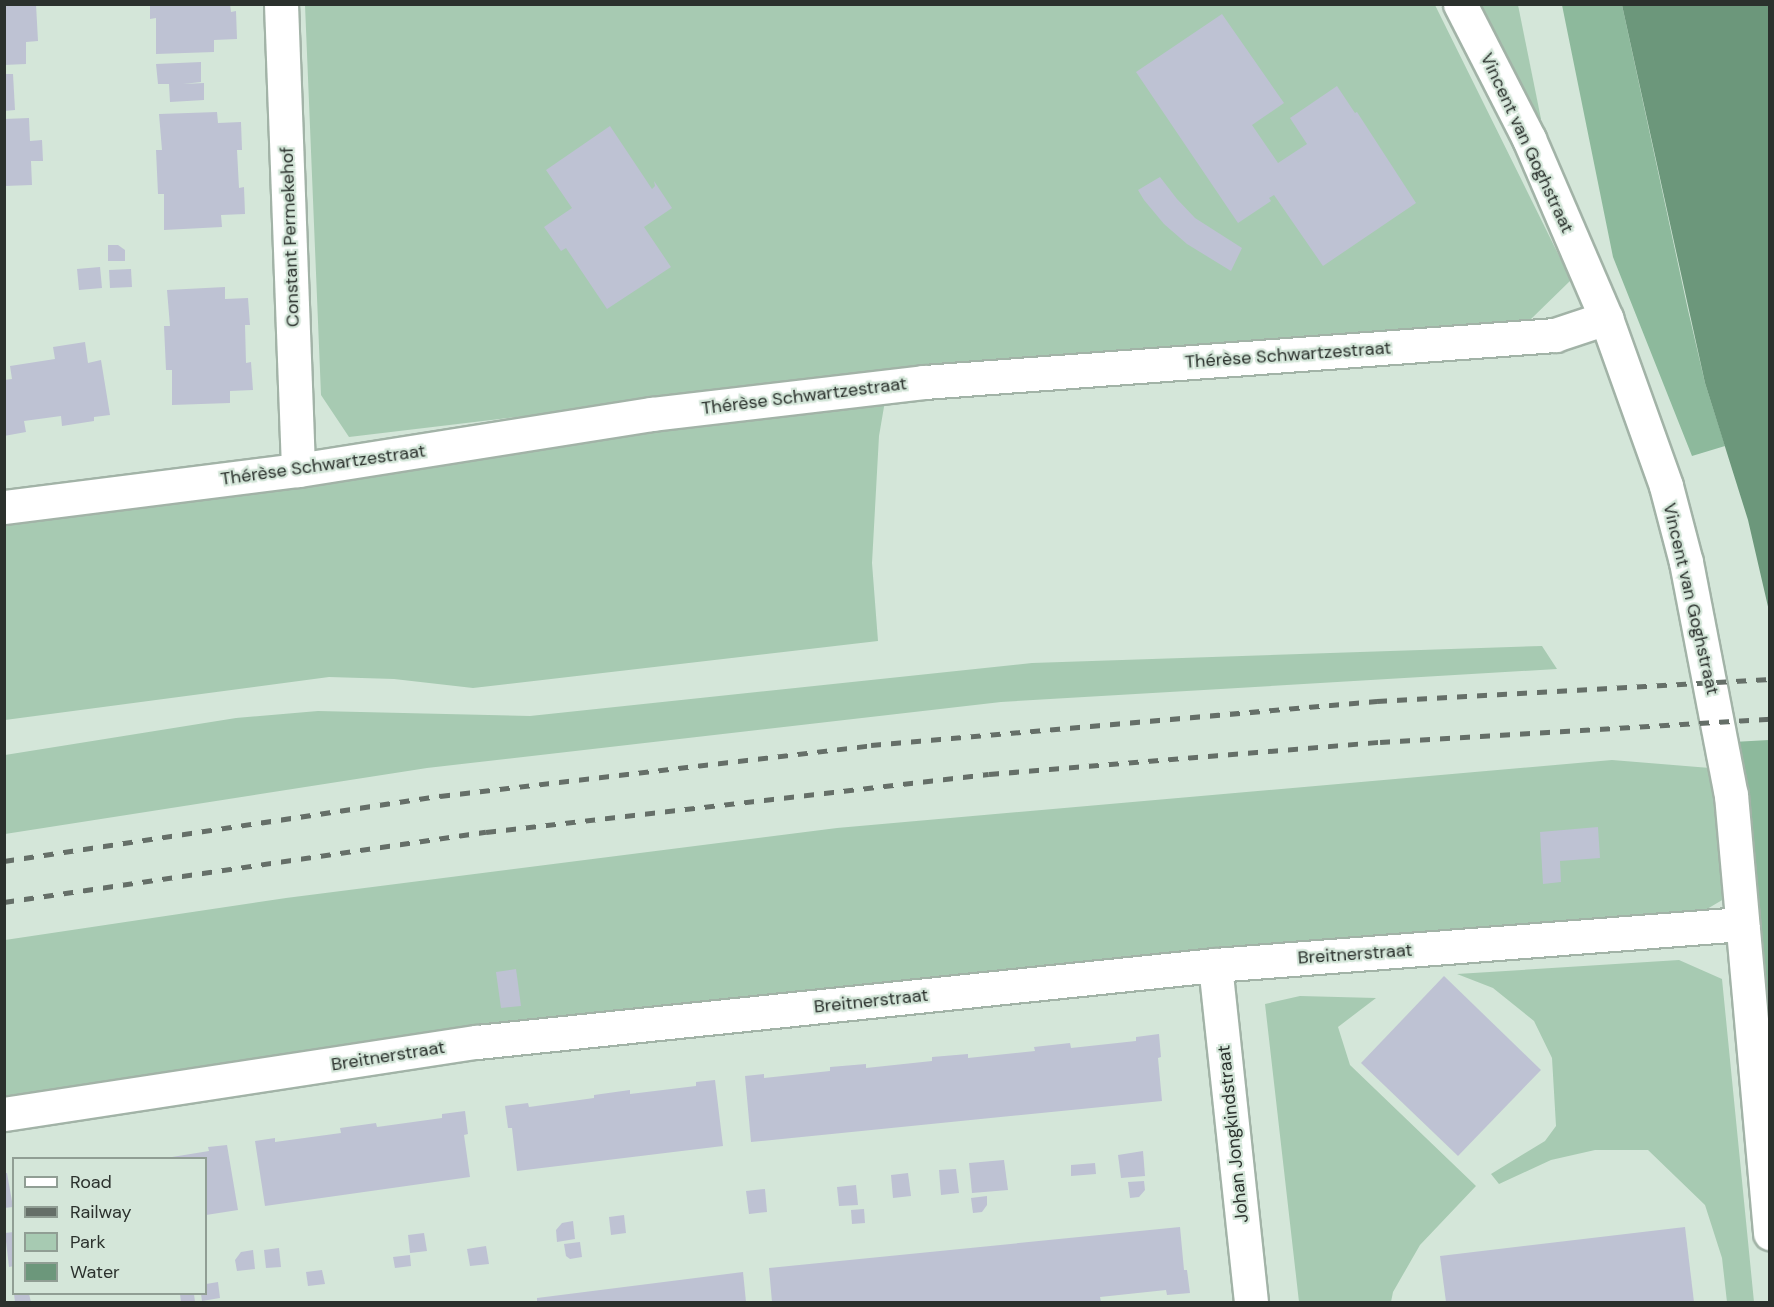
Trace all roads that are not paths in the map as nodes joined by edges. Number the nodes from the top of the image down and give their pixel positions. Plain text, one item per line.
1 (281, 4) edge
2 (1460, 4) edge
3 (1605, 318) junction
4 (298, 470) junction
5 (4, 507) edge
6 (1742, 924) junction
7 (1215, 965) junction
8 (4, 1114) edge
9 (1770, 1233) edge
10 (1251, 1302) edge

1 - 4 street, Constant Permekehof
2 - 3 street, Vincent van Goghstraat
3 - 4 street, Thérèse Schwartzestraat
3 - 6 street, Vincent van Goghstraat
4 - 5 street, Thérèse Schwartzestraat
6 - 7 street, Breitnerstraat
6 - 9 street, Vincent van Goghstraat
7 - 8 street, Breitnerstraat
7 - 10 street, Johan Jongkindstraat

